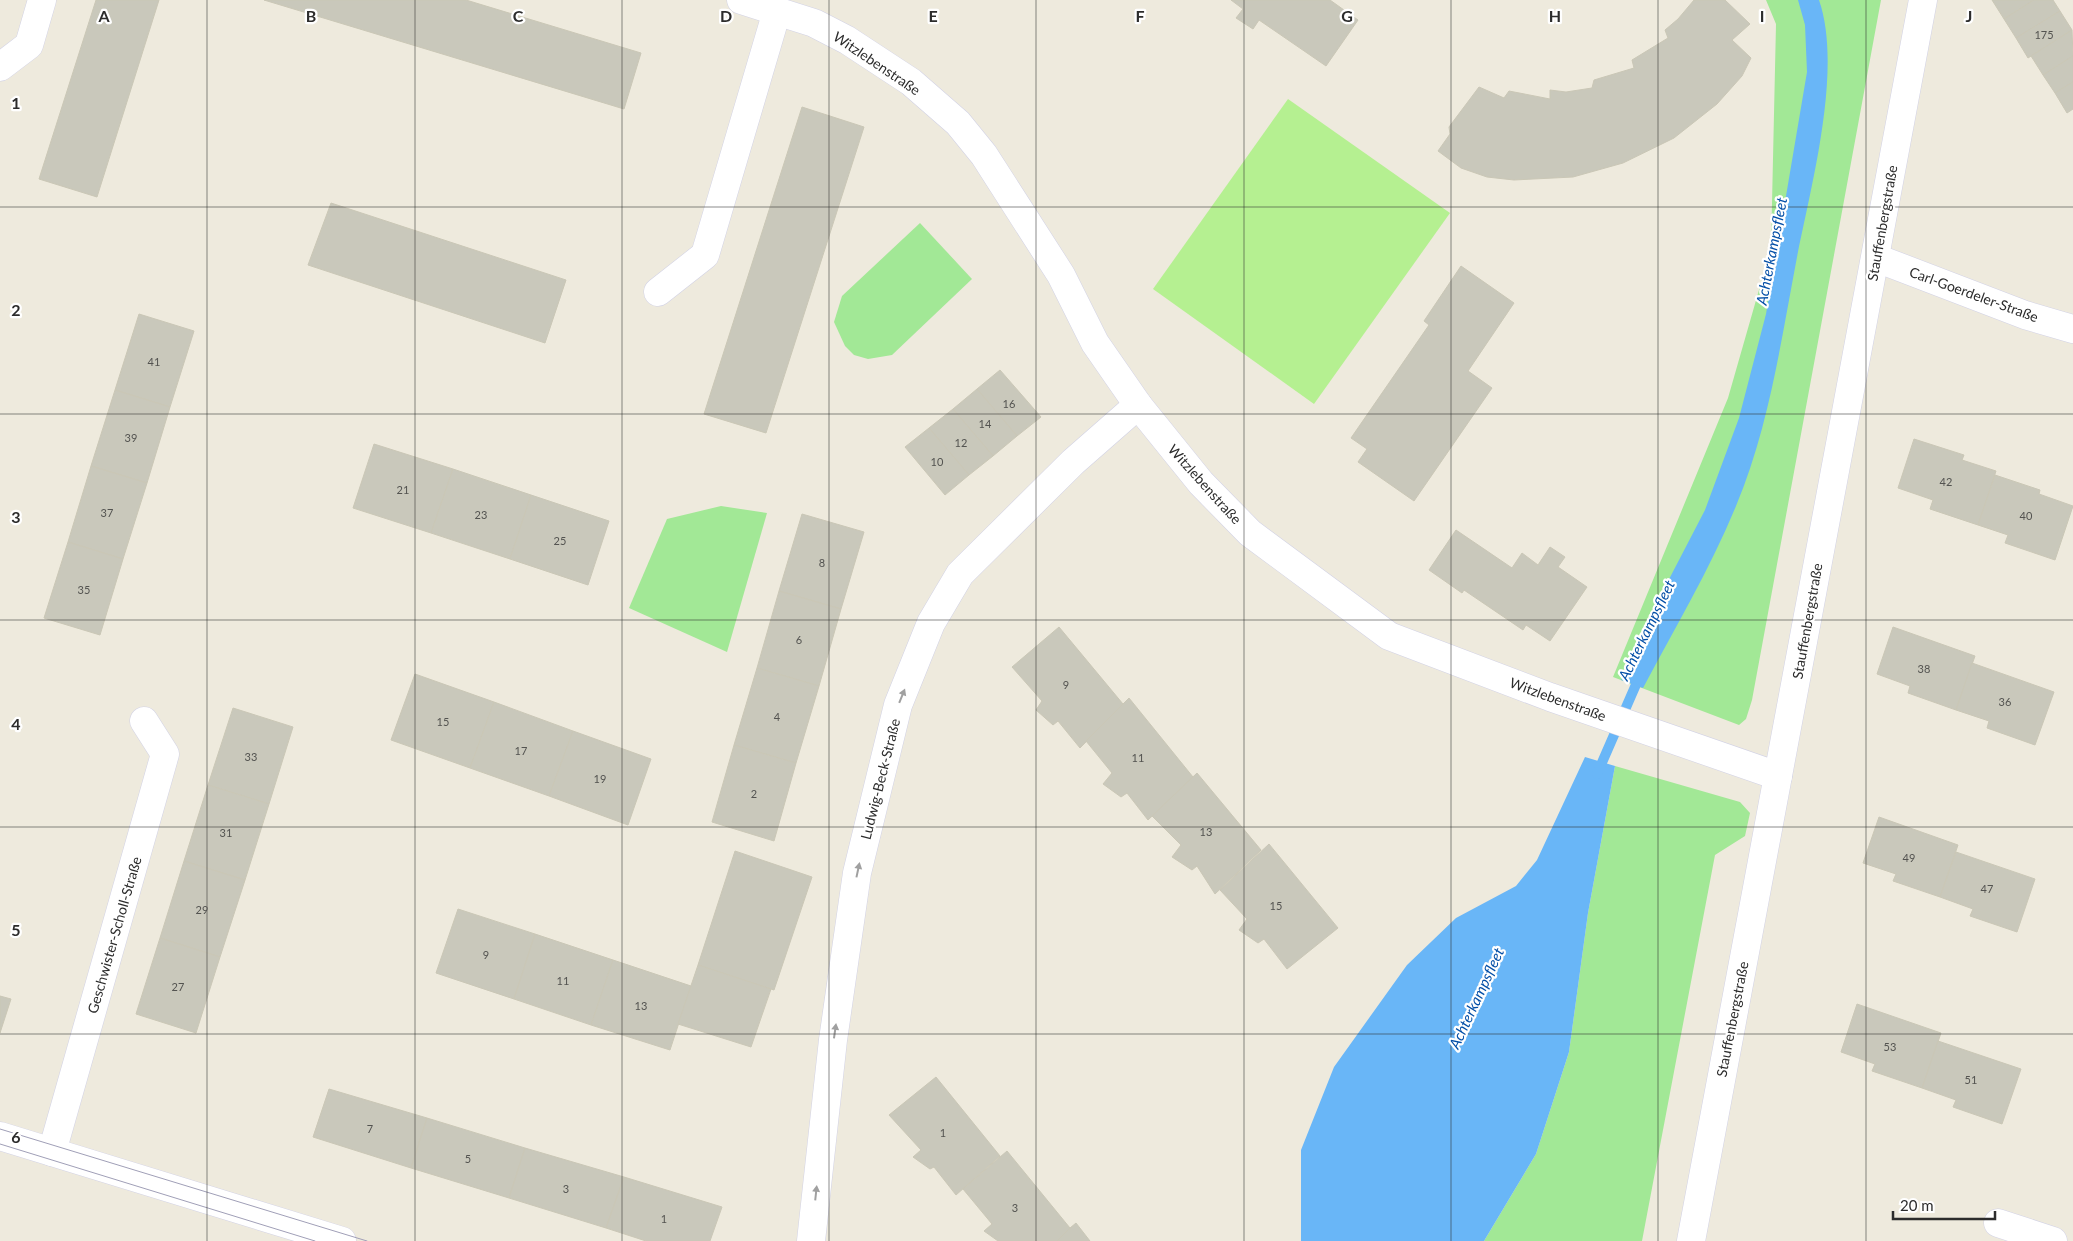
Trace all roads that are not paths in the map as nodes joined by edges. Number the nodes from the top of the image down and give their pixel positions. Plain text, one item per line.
1 (42, 0) edge
2 (740, 0) edge
3 (1923, 0) edge
4 (778, 11) junction
5 (0, 67) edge
6 (1876, 258) junction
7 (658, 292) dead end
8 (2073, 329) edge
9 (1138, 405) junction
10 (144, 721) dead end
11 (1778, 776) junction
12 (0, 1136) edge
13 (52, 1152) junction
14 (1998, 1223) dead end
15 (342, 1241) edge
16 (811, 1241) edge
17 (1691, 1241) edge
18 (2053, 1241) edge

1 - 5 street
2 - 4 street, Witzlebenstraße
3 - 6 street, Stauffenbergstraße
4 - 7 street
4 - 9 street, Witzlebenstraße
6 - 8 street, Carl-Goerdeler-Straße
6 - 11 street, Stauffenbergstraße
9 - 11 street, Witzlebenstraße
16 -> 9 street, Ludwig-Beck-Straße
10 - 13 street, Geschwister-Scholl-Straße
11 - 17 street, Stauffenbergstraße
12 - 13 street
13 - 15 street
14 - 18 street

